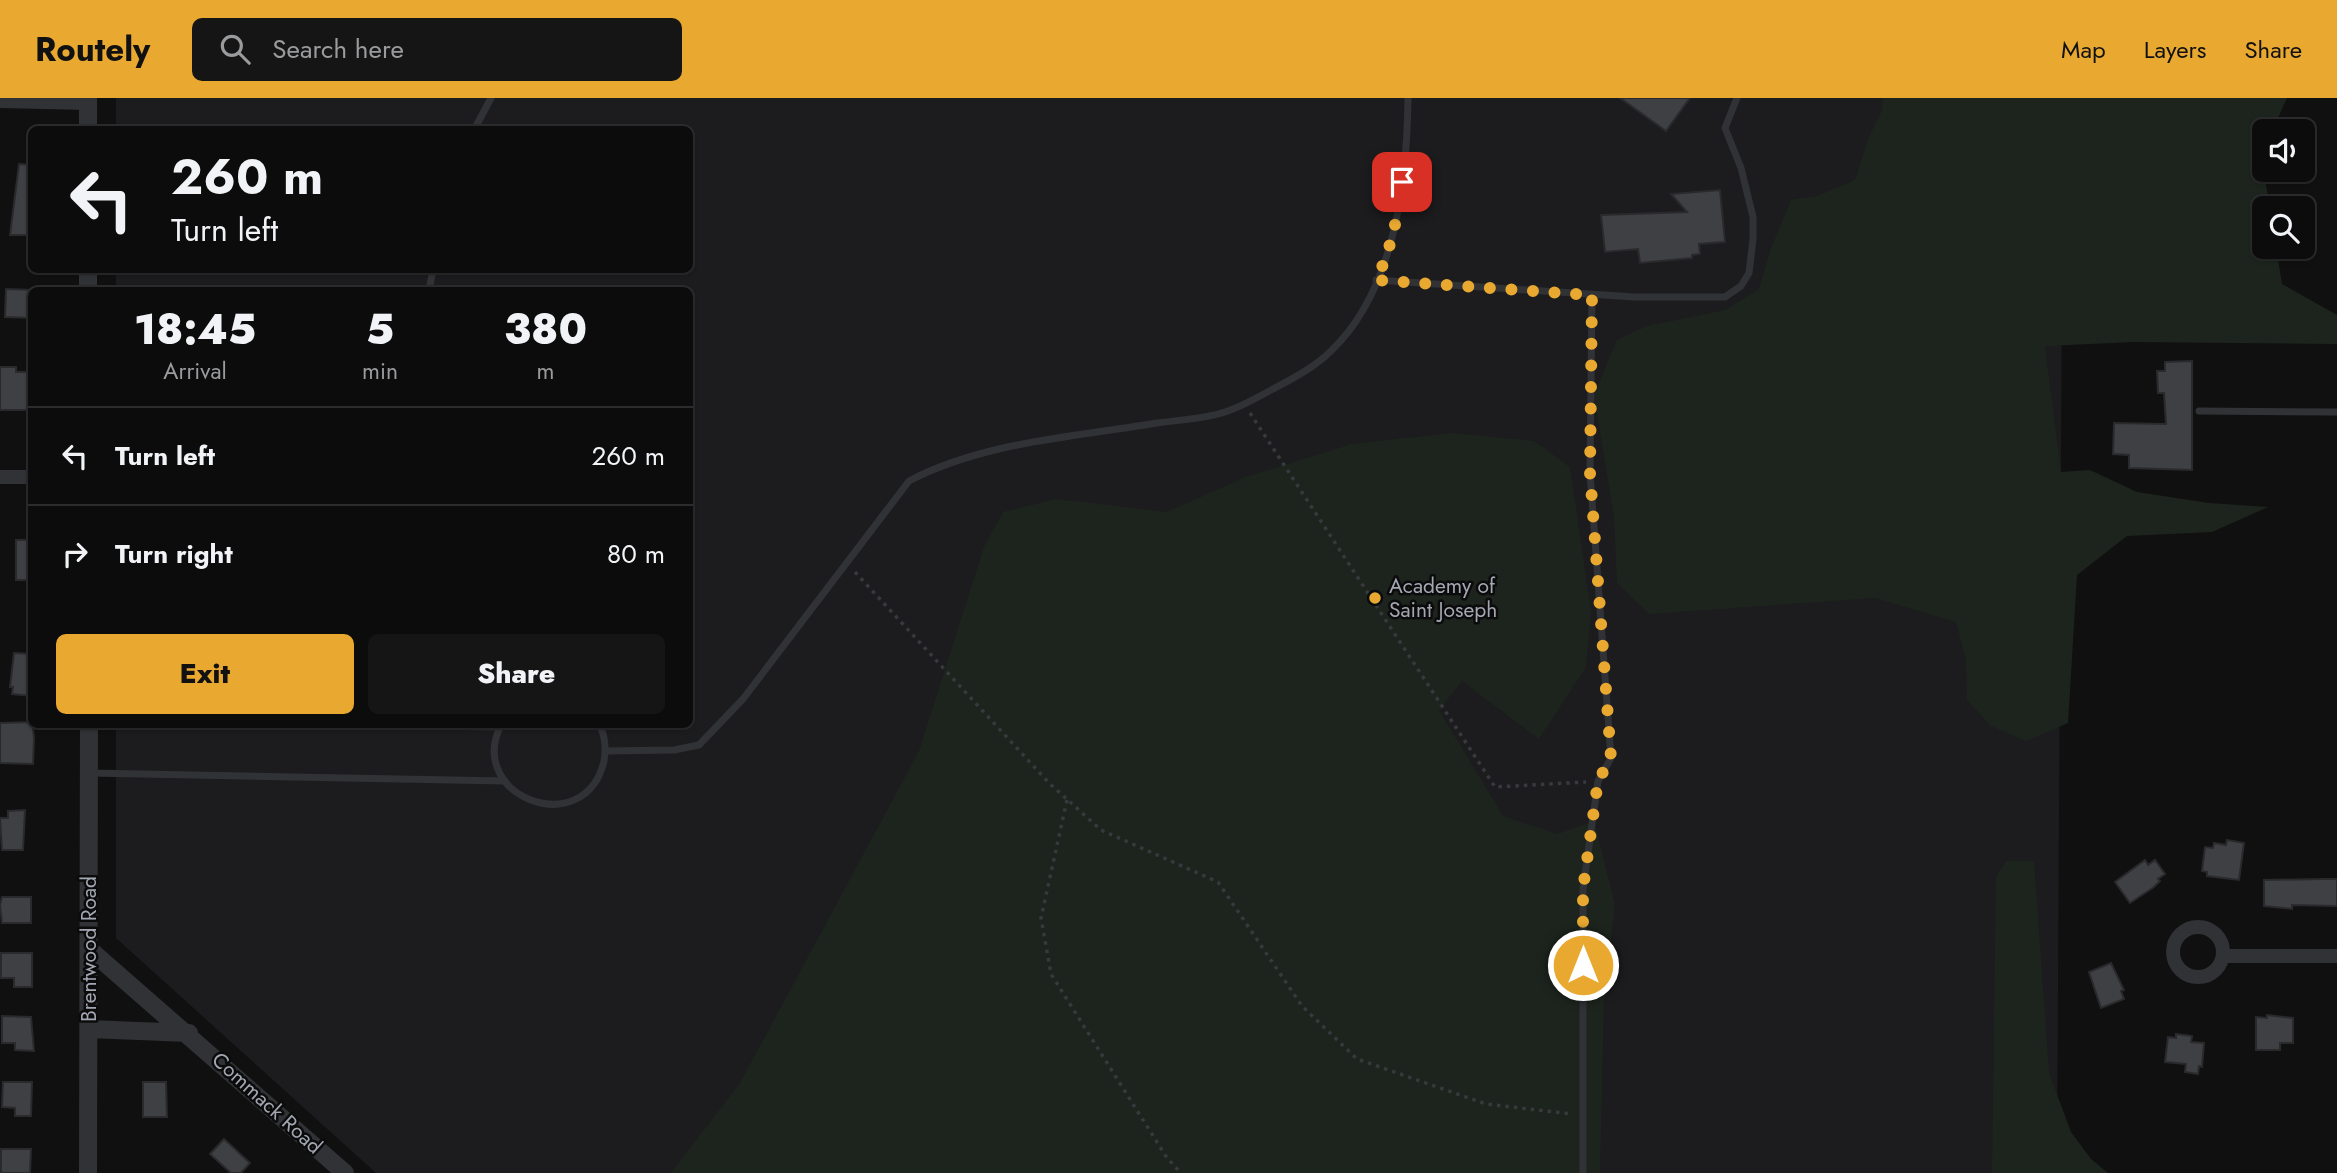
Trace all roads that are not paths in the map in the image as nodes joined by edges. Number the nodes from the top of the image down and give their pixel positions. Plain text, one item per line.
1 (492, 98) edge
2 (1408, 98) edge
3 (1737, 98) edge
4 (0, 101) edge
5 (88, 101) edge
6 (88, 126) edge
7 (476, 126) edge
8 (1376, 280) junction
9 (1592, 295) junction
10 (2199, 411) dead end
11 (2337, 412) edge
12 (0, 477) edge
13 (28, 477) edge
14 (89, 728) edge
15 (499, 728) edge
16 (601, 728) edge
17 (606, 751) junction
18 (89, 773) junction
19 (505, 781) junction
20 (89, 949) junction
21 (2223, 956) dead end
22 (2337, 956) edge
23 (89, 1029) junction
24 (189, 1033) junction
25 (88, 1173) edge
26 (345, 1173) edge
27 (1583, 1173) edge

1 - 7 lane
2 - 8 lane
3 - 9 lane
4 - 5 street
5 - 6 street
8 - 9 lane
8 - 17 lane
9 - 27 lane
10 - 11 lane
12 - 13 street
14 - 18 street, Brentwood Road
15 - 19 lane
16 - 17 lane
17 - 19 lane
18 - 19 lane
18 - 20 street, Brentwood Road
20 - 23 street, Brentwood Road
20 - 24 street, Commack Road
21 - 22 street
23 - 24 street
23 - 25 street, Brentwood Road
24 - 26 street, Commack Road

